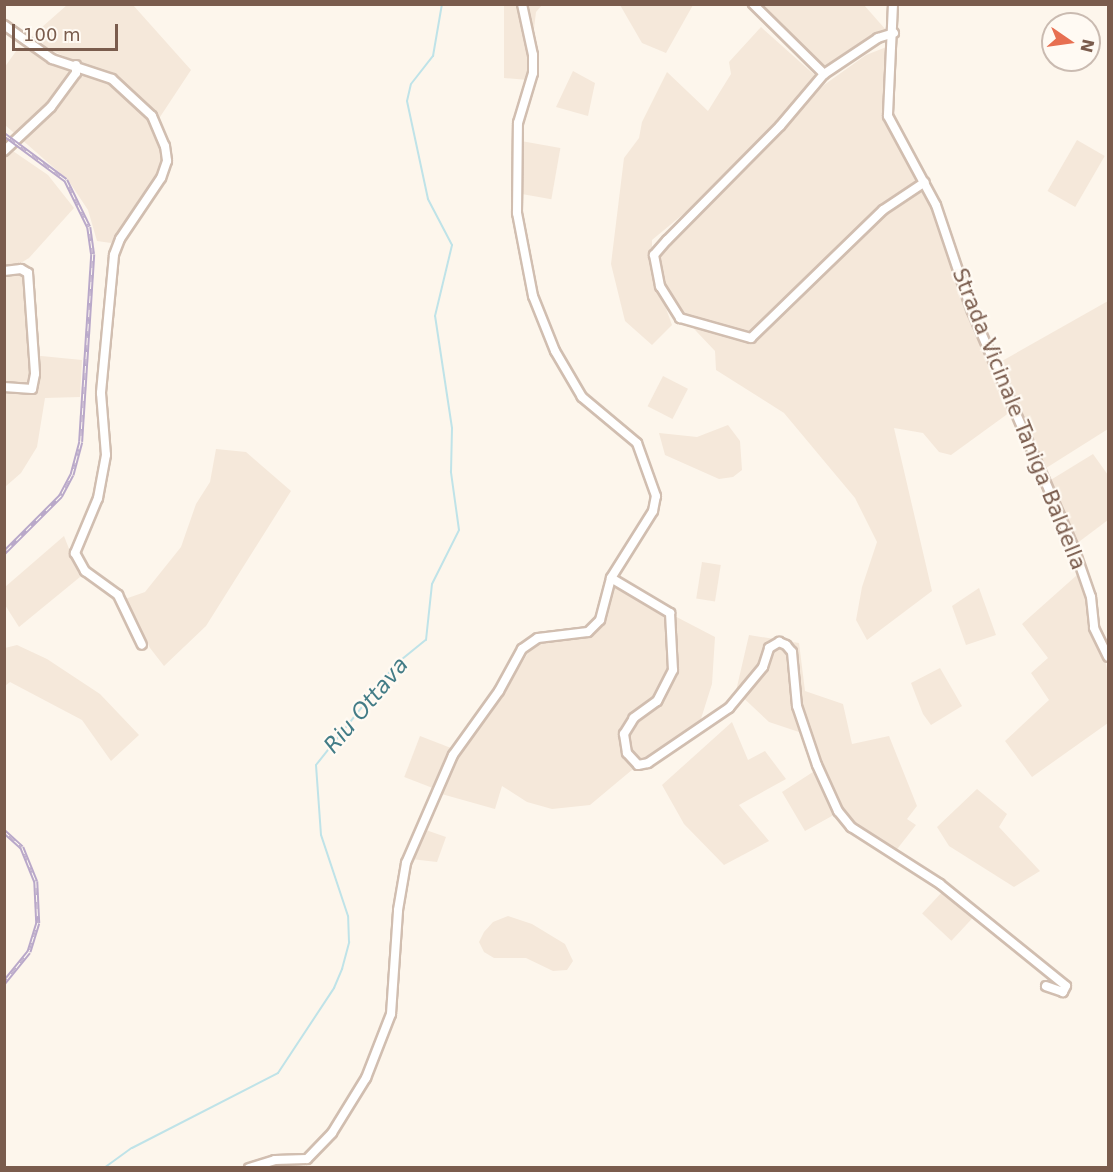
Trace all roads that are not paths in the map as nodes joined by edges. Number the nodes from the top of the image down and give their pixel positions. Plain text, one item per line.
1 (522, 4) edge
2 (753, 4) edge
3 (893, 4) edge
4 (4, 25) edge
5 (894, 33) junction
6 (76, 65) junction
7 (824, 74) junction
8 (5, 150) edge
9 (925, 182) junction
10 (4, 271) edge
11 (4, 387) edge
12 (611, 578) junction
13 (142, 645) dead end
14 (1108, 657) edge
15 (1046, 986) dead end
16 (249, 1167) edge

1 - 12 street
2 - 7 street
3 - 5 street, Strada Vicinale Taniga Baldella
4 - 6 street
5 - 7 street
5 - 9 street, Strada Vicinale Taniga Baldella
6 - 8 street
6 - 13 street
7 - 9 street
9 - 14 street, Strada Vicinale Taniga Baldella
10 - 11 street
12 - 15 street
12 - 16 street

